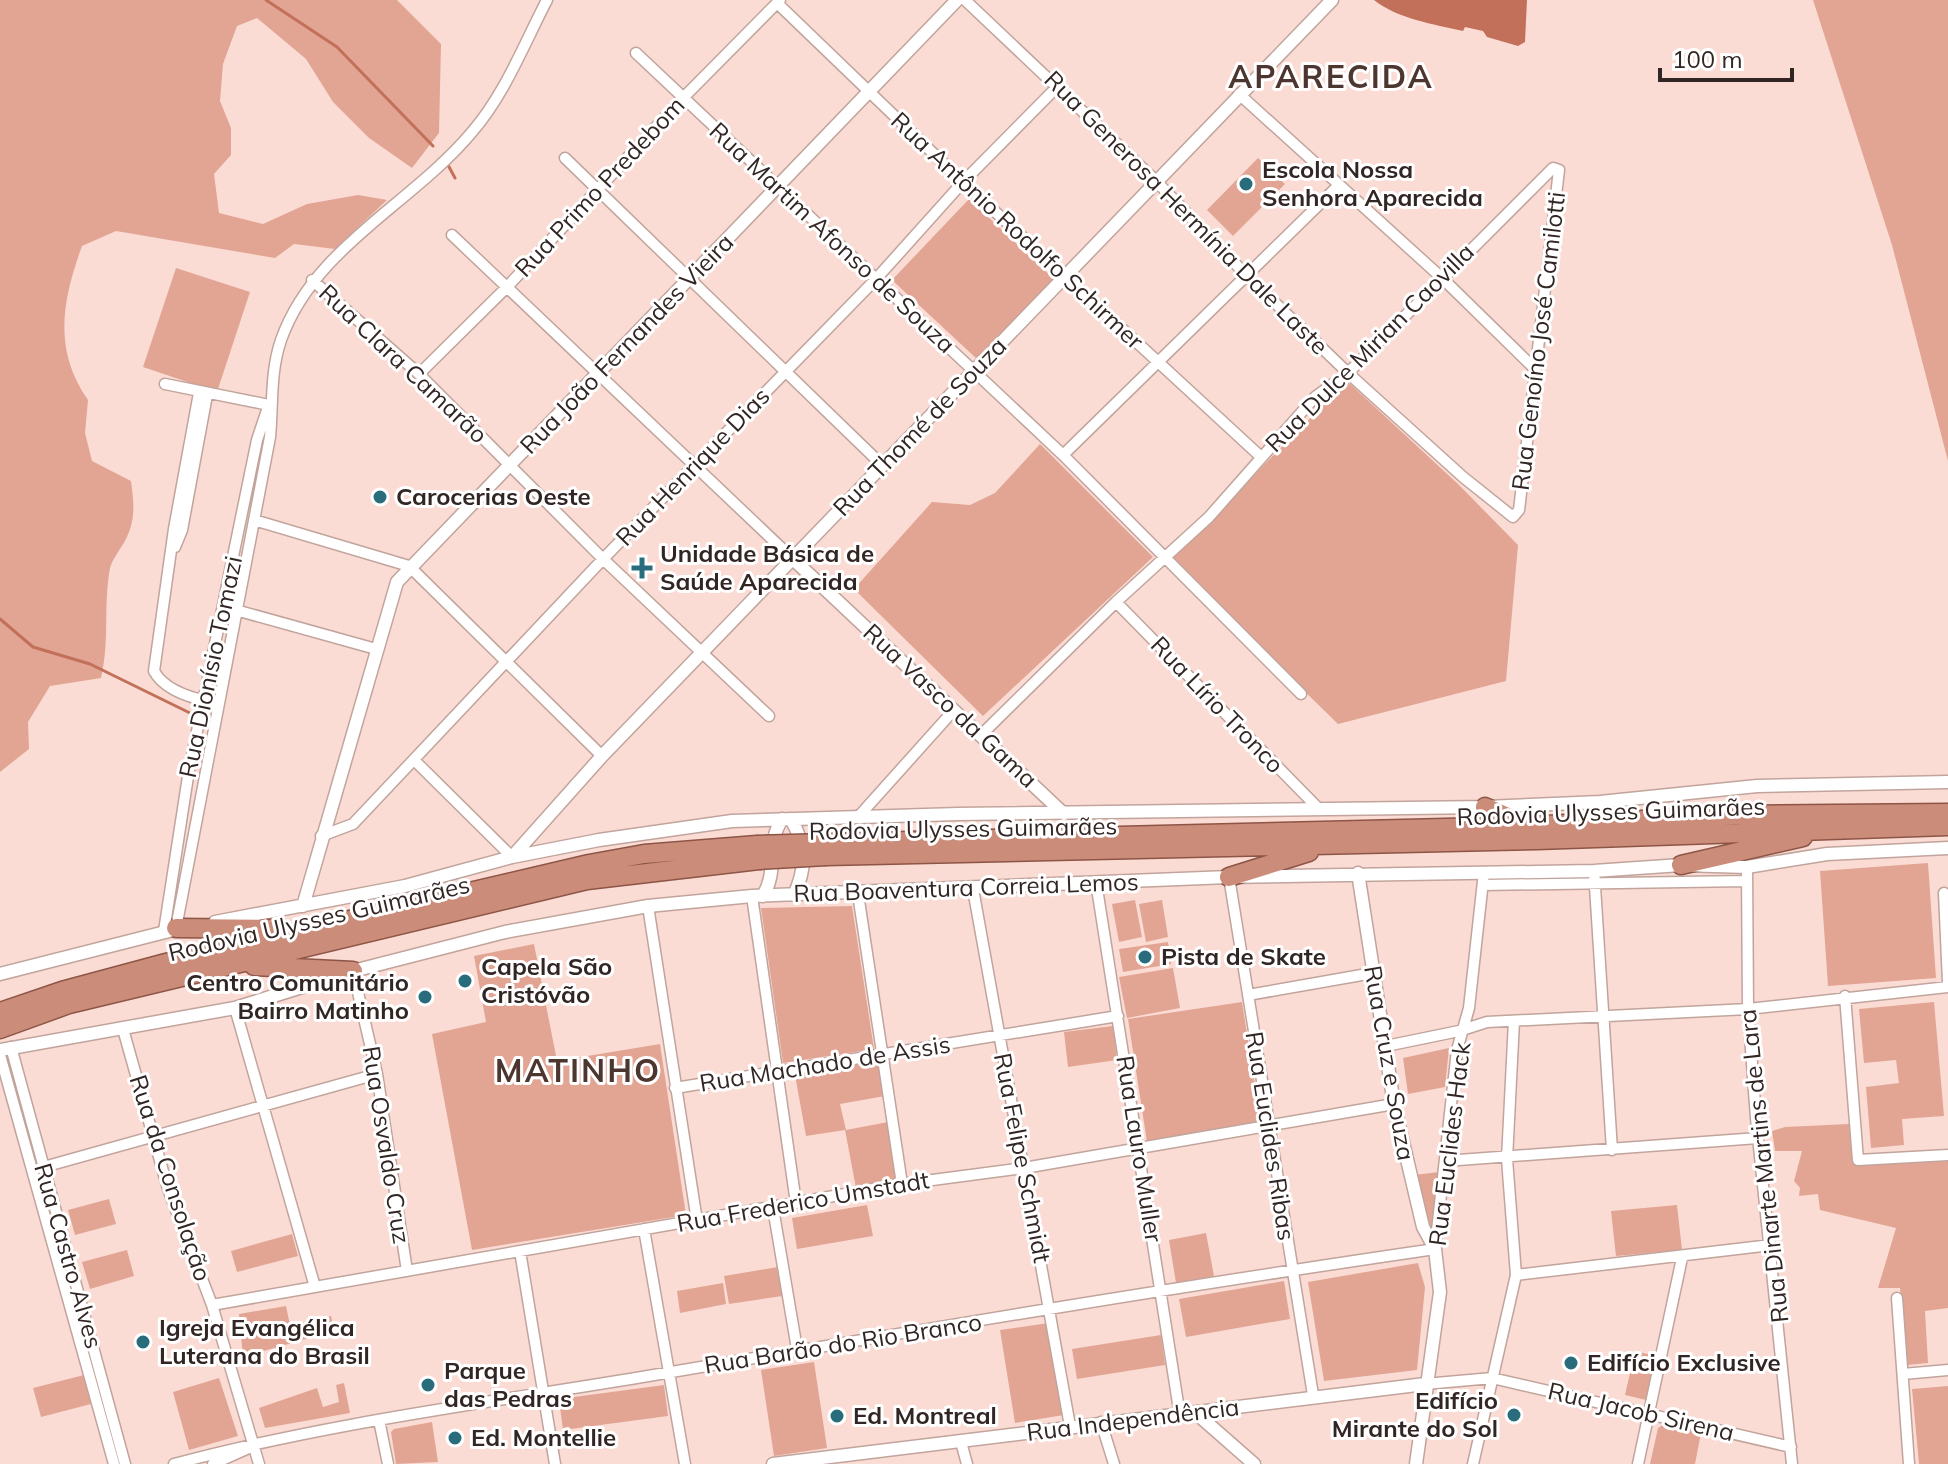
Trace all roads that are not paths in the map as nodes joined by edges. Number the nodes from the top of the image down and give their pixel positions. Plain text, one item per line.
1 (547, 0) edge
2 (957, 0) edge
3 (965, 0) edge
4 (1332, 0) edge
5 (778, 1) edge
6 (636, 53) dead end
7 (1058, 86) junction
8 (869, 92) junction
9 (1239, 94) junction
10 (683, 98) junction
11 (565, 158) dead end
12 (1557, 168) joint
13 (1156, 181) junction
14 (963, 182) junction
15 (778, 185) junction
16 (1338, 186) junction
17 (599, 188) junction
18 (452, 235) dead end
19 (1066, 276) junction
20 (1247, 276) junction
21 (690, 277) junction
22 (1442, 278) junction
23 (876, 279) junction
24 (312, 280) junction
25 (507, 287) junction
26 (1157, 362) junction
27 (1535, 369) junction
28 (787, 371) junction
29 (975, 372) junction
30 (598, 373) junction
31 (1348, 373) junction
32 (419, 374) junction
33 (165, 384) dead end
34 (203, 394) junction
35 (269, 405) junction
36 (1063, 455) junction
37 (1260, 456) junction
38 (696, 464) junction
39 (881, 464) junction
40 (511, 465) junction
41 (1516, 516) joint
42 (254, 520) junction
43 (603, 559) junction
44 (793, 559) junction
45 (1163, 559) junction
46 (409, 566) junction
47 (1116, 602) junction
48 (223, 607) junction
49 (236, 610) junction
50 (376, 649) junction
51 (701, 655) junction
52 (508, 663) junction
53 (212, 665) junction
54 (225, 668) junction
55 (1301, 694) dead end
56 (205, 701) junction
57 (217, 703) junction
58 (954, 710) junction
59 (769, 716) dead end
60 (981, 735) junction
61 (602, 756) junction
62 (414, 760) junction
63 (189, 770) junction
64 (204, 775) junction
65 (1948, 782) edge
66 (1485, 807) junction
67 (1318, 808) junction
68 (181, 813) junction
69 (1948, 813) edge
70 (1064, 814) junction
71 (859, 816) junction
72 (195, 817) junction
73 (816, 818) junction
74 (787, 819) junction
75 (759, 820) junction
76 (1528, 826) junction
77 (1948, 826) edge
78 (1843, 829) junction
79 (773, 834) junction
80 (321, 836) junction
81 (803, 839) junction
82 (1331, 845) junction
83 (1948, 848) edge
84 (826, 849) junction
85 (758, 853) junction
86 (512, 857) junction
87 (1681, 865) junction
88 (1747, 867) junction
89 (172, 869) junction
90 (185, 871) junction
91 (1358, 873) junction
92 (804, 874) junction
93 (1229, 877) junction
94 (1595, 877) junction
95 (1483, 878) junction
96 (773, 879) junction
97 (1746, 881) junction
98 (1096, 882) junction
99 (973, 889) junction
100 (1944, 893) dead end
101 (820, 894) junction
102 (858, 894) junction
103 (789, 895) junction
104 (757, 896) junction
105 (303, 906) junction
106 (648, 906) junction
107 (329, 927) junction
108 (170, 930) junction
109 (235, 966) junction
110 (353, 971) junction
111 (1373, 973) junction
112 (0, 974) edge
113 (1948, 985) edge
114 (1248, 995) junction
115 (1845, 996) junction
116 (235, 1008) junction
117 (1748, 1009) junction
118 (0, 1012) edge
119 (1601, 1015) junction
120 (1118, 1016) junction
121 (1514, 1021) junction
122 (1466, 1028) junction
123 (0, 1029) edge
124 (123, 1029) junction
125 (999, 1037) junction
126 (1386, 1046) junction
127 (4, 1051) edge
128 (881, 1054) junction
129 (779, 1070) junction
130 (377, 1074) junction
131 (675, 1088) junction
132 (1394, 1104) junction
133 (263, 1106) junction
134 (1269, 1126) junction
135 (154, 1136) junction
136 (1758, 1138) junction
137 (1139, 1149) junction
138 (1612, 1150) junction
139 (1948, 1155) edge
140 (1507, 1159) junction
141 (1445, 1161) junction
142 (38, 1168) junction
143 (1024, 1168) junction
144 (902, 1184) junction
145 (796, 1203) junction
146 (773, 1208) junction
147 (697, 1221) junction
148 (54, 1226) junction
149 (644, 1229) junction
150 (1771, 1245) junction
151 (1435, 1249) junction
152 (520, 1251) junction
153 (1682, 1258) junction
154 (1292, 1270) junction
155 (72, 1271) junction
156 (407, 1271) junction
157 (61, 1274) junction
158 (1516, 1275) junction
159 (315, 1287) junction
160 (1161, 1291) junction
161 (1897, 1298) dead end
162 (212, 1305) junction
163 (1050, 1310) junction
164 (92, 1341) junction
165 (80, 1344) junction
166 (797, 1349) junction
167 (1948, 1370) edge
168 (669, 1373) junction
169 (1903, 1374) junction
170 (1492, 1378) junction
171 (1425, 1384) junction
172 (104, 1385) junction
173 (92, 1388) junction
174 (544, 1394) junction
175 (1313, 1395) junction
176 (1650, 1412) junction
177 (1197, 1414) junction
178 (1180, 1416) junction
179 (379, 1420) junction
180 (1101, 1422) junction
181 (115, 1424) junction
182 (1070, 1426) junction
183 (103, 1427) junction
184 (961, 1442) junction
185 (253, 1446) junction
186 (1791, 1447) junction
187 (833, 1460) edge
188 (179, 1463) edge
189 (114, 1464) edge
190 (125, 1464) edge
191 (213, 1464) edge
192 (259, 1464) edge
193 (388, 1464) edge
194 (555, 1464) edge
195 (685, 1464) edge
196 (773, 1464) edge
197 (967, 1464) edge
198 (1114, 1464) edge
199 (1254, 1464) edge
200 (1416, 1464) edge
201 (1473, 1464) edge
202 (1638, 1464) edge
203 (1792, 1464) edge
204 (1909, 1464) edge

1 - 24 street, Rua Dionísio Tomazi
2 - 8 street, Rua João Fernandes Vieira
3 - 7 street, Rua Generosa Hermínia Dale Laste
4 - 9 street, Rua Thomé de Souza
5 - 8 street, Rua Antônio Rodolfo Schirmer
5 - 10 street, Rua Primo Predebom
6 - 10 street, Rua Martim Afonso de Souza
7 - 13 street, Rua Generosa Hermínia Dale Laste
7 - 14 street, Rua Henrique Dias
8 - 14 street, Rua Antônio Rodolfo Schirmer
8 - 15 street, Rua João Fernandes Vieira
9 - 13 street, Rua Thomé de Souza
9 - 16 street
10 - 15 street, Rua Martim Afonso de Souza
10 - 17 street, Rua Primo Predebom
11 - 17 street
12 - 22 street, Rua Dulce Mirian Caovilla
12 - 27 street, Rua Genoíno José Camilotti
13 - 19 street, Rua Thomé de Souza
13 - 20 street, Rua Generosa Hermínia Dale Laste
14 - 19 street, Rua Antônio Rodolfo Schirmer
14 - 23 street, Rua Henrique Dias
15 - 21 street, Rua João Fernandes Vieira
15 - 23 street, Rua Martim Afonso de Souza
16 - 20 street
16 - 22 street
17 - 21 street
17 - 25 street, Rua Primo Predebom
18 - 25 street, Rua Vasco da Gama
19 - 26 street, Rua Antônio Rodolfo Schirmer
19 - 29 street, Rua Thomé de Souza
20 - 26 street
20 - 31 street, Rua Generosa Hermínia Dale Laste
21 - 28 street
21 - 30 street, Rua João Fernandes Vieira
22 - 27 street
22 - 31 street, Rua Dulce Mirian Caovilla
23 - 28 street, Rua Henrique Dias
23 - 29 street, Rua Martim Afonso de Souza
24 - 32 street, Rua Clara Camarão
24 - 35 street, Rua Dionísio Tomazi
25 - 30 street, Rua Vasco da Gama
25 - 32 street, Rua Primo Predebom
26 - 36 street
26 - 37 street, Rua Antônio Rodolfo Schirmer
27 - 41 street, Rua Genoíno José Camilotti
28 - 38 street, Rua Henrique Dias
28 - 39 street
29 - 36 street, Rua Martim Afonso de Souza
29 - 39 street, Rua Thomé de Souza
30 - 38 street, Rua Vasco da Gama
30 - 40 street, Rua João Fernandes Vieira
31 - 37 street, Rua Dulce Mirian Caovilla
31 - 41 street, Rua Generosa Hermínia Dale Laste
32 - 40 street, Rua Clara Camarão
33 - 34 street
34 - 35 street
34 - 56 street
35 - 42 street, Rua Dionísio Tomazi
35 - 48 street, Rua Dionísio Tomazi
36 - 45 street, Rua Martim Afonso de Souza
37 - 45 street, Rua Dulce Mirian Caovilla
38 - 43 street, Rua Henrique Dias
38 - 44 street, Rua Vasco da Gama
39 - 44 street, Rua Thomé de Souza
40 - 43 street, Rua Clara Camarão
40 - 46 street, Rua João Fernandes Vieira
42 - 46 street
42 - 49 street, Rua Dionísio Tomazi
43 - 51 street, Rua Clara Camarão
43 - 52 street, Rua Henrique Dias
44 - 51 street, Rua Thomé de Souza
44 - 58 street, Rua Vasco da Gama
45 - 47 street, Rua Dulce Mirian Caovilla
45 - 55 street, Rua Martim Afonso de Souza
46 - 50 street, Rua João Fernandes Vieira
46 - 52 street
47 - 60 street, Rua Dulce Mirian Caovilla
47 - 67 street, Rua Lírio Tronco
48 - 49 street
48 - 53 street, Rua Dionísio Tomazi
49 - 50 street
49 - 54 street, Rua Dionísio Tomazi
50 - 80 street, Rua João Fernandes Vieira
51 - 59 street, Rua Clara Camarão
51 - 61 street, Rua Thomé de Souza
52 - 61 street
52 - 62 street, Rua Henrique Dias
53 - 54 street
53 - 56 street, Rua Dionísio Tomazi
54 - 57 street, Rua Dionísio Tomazi
56 - 57 street
56 - 63 street, Rua Dionísio Tomazi
57 - 64 street, Rua Dionísio Tomazi
58 - 60 street, Rua Vasco da Gama
58 - 71 street
60 - 70 street, Rua Vasco da Gama
61 - 86 street, Rua Thomé de Souza
62 - 80 street, Rua Henrique Dias
62 - 86 street
63 - 64 street
63 - 68 street, Rua Dionísio Tomazi
64 - 72 street, Rua Dionísio Tomazi
65 - 66 street
66 - 67 street
66 - 76 highway
67 - 70 street
68 - 72 street
68 - 89 street, Rua Dionísio Tomazi
69 - 76 highway, Rodovia Ulysses Guimarães
70 - 71 street
71 - 73 street
72 - 90 street, Rua Dionísio Tomazi
73 - 74 street
73 - 81 street
74 - 75 street
74 - 79 street
74 - 81 street
75 - 79 street
75 - 86 street
76 - 84 highway, Rodovia Ulysses Guimarães
77 - 78 highway, Rodovia Ulysses Guimarães
78 - 82 highway, Rodovia Ulysses Guimarães
78 - 87 highway
79 - 96 street
80 - 105 street, Rua João Fernandes Vieira
81 - 92 street
82 - 84 highway, Rodovia Ulysses Guimarães
82 - 93 highway
83 - 88 street, Rua Boaventura Correia Lemos
84 - 85 highway, Rodovia Ulysses Guimarães, bridge
85 - 107 highway, Rodovia Ulysses Guimarães
85 - 109 highway, Rodovia Ulysses Guimarães
86 - 105 street
87 - 88 street, Rua Boaventura Correia Lemos
87 - 94 street, Rua Boaventura Correia Lemos
88 - 97 street, Rua Dinarte Martins de Lara
89 - 90 street
89 - 108 street, Rua Dionísio Tomazi
90 - 108 street, Rua Dionísio Tomazi
91 - 93 street, Rua Boaventura Correia Lemos
91 - 95 street, Rua Boaventura Correia Lemos
91 - 111 street, Rua Cruz e Souza
92 - 101 street
92 - 103 street
93 - 98 street, Rua Boaventura Correia Lemos
93 - 114 street, Rua Euclides Ribas
94 - 95 street, Rua Boaventura Correia Lemos
94 - 97 street
94 - 119 street
95 - 122 street, Rua Euclides Hack
96 - 103 street
96 - 104 street
97 - 117 street, Rua Dinarte Martins de Lara
98 - 99 street, Rua Boaventura Correia Lemos
98 - 120 street, Rua Lauro Muller
99 - 102 street, Rua Boaventura Correia Lemos
99 - 125 street, Rua Felipe Schmidt
100 - 113 street
101 - 102 street, Rua Boaventura Correia Lemos
101 - 103 street, Rua Boaventura Correia Lemos
102 - 128 street
103 - 104 street, Rua Boaventura Correia Lemos
104 - 106 street, Rua Boaventura Correia Lemos
104 - 129 street
105 - 108 street
106 - 110 street, Rua Boaventura Correia Lemos
106 - 131 street
107 - 108 highway
107 - 118 highway, Rodovia Ulysses Guimarães
108 - 112 street
109 - 110 highway
109 - 123 highway, Rodovia Ulysses Guimarães
110 - 116 street, Rua Boaventura Correia Lemos
110 - 130 street, Rua Osvaldo Cruz
111 - 114 street
111 - 126 street, Rua Cruz e Souza
113 - 115 street
114 - 134 street, Rua Euclides Ribas
115 - 117 street
115 - 139 street
116 - 124 street, Rua Boaventura Correia Lemos
116 - 133 street
117 - 119 street
117 - 136 street, Rua Dinarte Martins de Lara
119 - 121 street
119 - 138 street
120 - 125 street, Rua Machado de Assis
120 - 137 street, Rua Lauro Muller
121 - 122 street
121 - 140 street
122 - 126 street
122 - 141 street, Rua Euclides Hack
124 - 127 street, Rua Boaventura Correia Lemos
124 - 135 street, Rua da Consolação
125 - 128 street, Rua Machado de Assis
125 - 143 street, Rua Felipe Schmidt
126 - 132 street, Rua Cruz e Souza
127 - 142 street, Rua Castro Alves
128 - 129 street, Rua Machado de Assis
128 - 144 street
129 - 131 street, Rua Machado de Assis
129 - 145 street
130 - 133 street
130 - 156 street, Rua Osvaldo Cruz
131 - 147 street
132 - 134 street, Rua Frederico Umstadt
132 - 151 street, Rua Cruz e Souza
133 - 135 street
133 - 159 street
134 - 137 street, Rua Frederico Umstadt
134 - 154 street, Rua Euclides Ribas
135 - 142 street
135 - 162 street, Rua da Consolação
136 - 138 street
136 - 150 street, Rua Dinarte Martins de Lara
137 - 143 street, Rua Frederico Umstadt
137 - 160 street, Rua Lauro Muller
138 - 140 street
140 - 141 street
140 - 158 street
141 - 151 street, Rua Euclides Hack
142 - 148 street, Rua Castro Alves
143 - 144 street, Rua Frederico Umstadt
143 - 163 street, Rua Felipe Schmidt
144 - 145 street, Rua Frederico Umstadt
145 - 146 street, Rua Frederico Umstadt
146 - 147 street, Rua Frederico Umstadt
146 - 166 street
147 - 149 street, Rua Frederico Umstadt
148 - 155 street, Rua Castro Alves
148 - 157 street, Rua Castro Alves
149 - 152 street, Rua Frederico Umstadt
149 - 168 street
150 - 153 street
150 - 186 street, Rua Dinarte Martins de Lara
151 - 154 street, Rua Barão do Rio Branco
151 - 171 street, Rua Euclides Hack
152 - 156 street, Rua Frederico Umstadt
152 - 174 street
153 - 158 street
153 - 176 street
154 - 160 street, Rua Barão do Rio Branco
154 - 175 street, Rua Euclides Ribas
155 - 157 street
155 - 164 street, Rua Castro Alves
156 - 159 street, Rua Frederico Umstadt
157 - 165 street, Rua Castro Alves
158 - 170 street
159 - 162 street, Rua Frederico Umstadt
160 - 163 street, Rua Barão do Rio Branco
160 - 178 street, Rua Lauro Muller
161 - 169 street
162 - 185 street, Rua da Consolação
163 - 166 street, Rua Barão do Rio Branco
163 - 182 street, Rua Felipe Schmidt
164 - 165 street
164 - 172 street, Rua Castro Alves
165 - 173 street, Rua Castro Alves
166 - 168 street, Rua Barão do Rio Branco
167 - 169 street
168 - 174 street, Rua Barão do Rio Branco
168 - 195 street
169 - 204 street
170 - 171 street, Rua Independência
170 - 176 street, Rua Jacob Sirena
170 - 201 street
171 - 175 street, Rua Independência
171 - 200 street, Rua Euclides Hack
172 - 173 street
172 - 181 street, Rua Castro Alves
173 - 183 street, Rua Castro Alves
174 - 179 street, Rua Barão do Rio Branco
174 - 194 street
175 - 177 street, Rua Independência
176 - 186 street, Rua Jacob Sirena
176 - 202 street
177 - 178 street, Rua Independência
177 - 199 street
178 - 180 street, Rua Independência
179 - 185 street, Rua Barão do Rio Branco
179 - 193 street
180 - 182 street, Rua Independência
180 - 198 street
181 - 183 street
181 - 190 street, Rua Castro Alves
182 - 184 street, Rua Independência
183 - 189 street, Rua Castro Alves
184 - 187 street, Rua Independência
184 - 197 street
185 - 188 street, Rua Barão do Rio Branco
185 - 191 street, Rua Barão do Rio Branco
185 - 192 street, Rua da Consolação
186 - 203 street, Rua Dinarte Martins de Lara
187 - 196 street, Rua Independência

